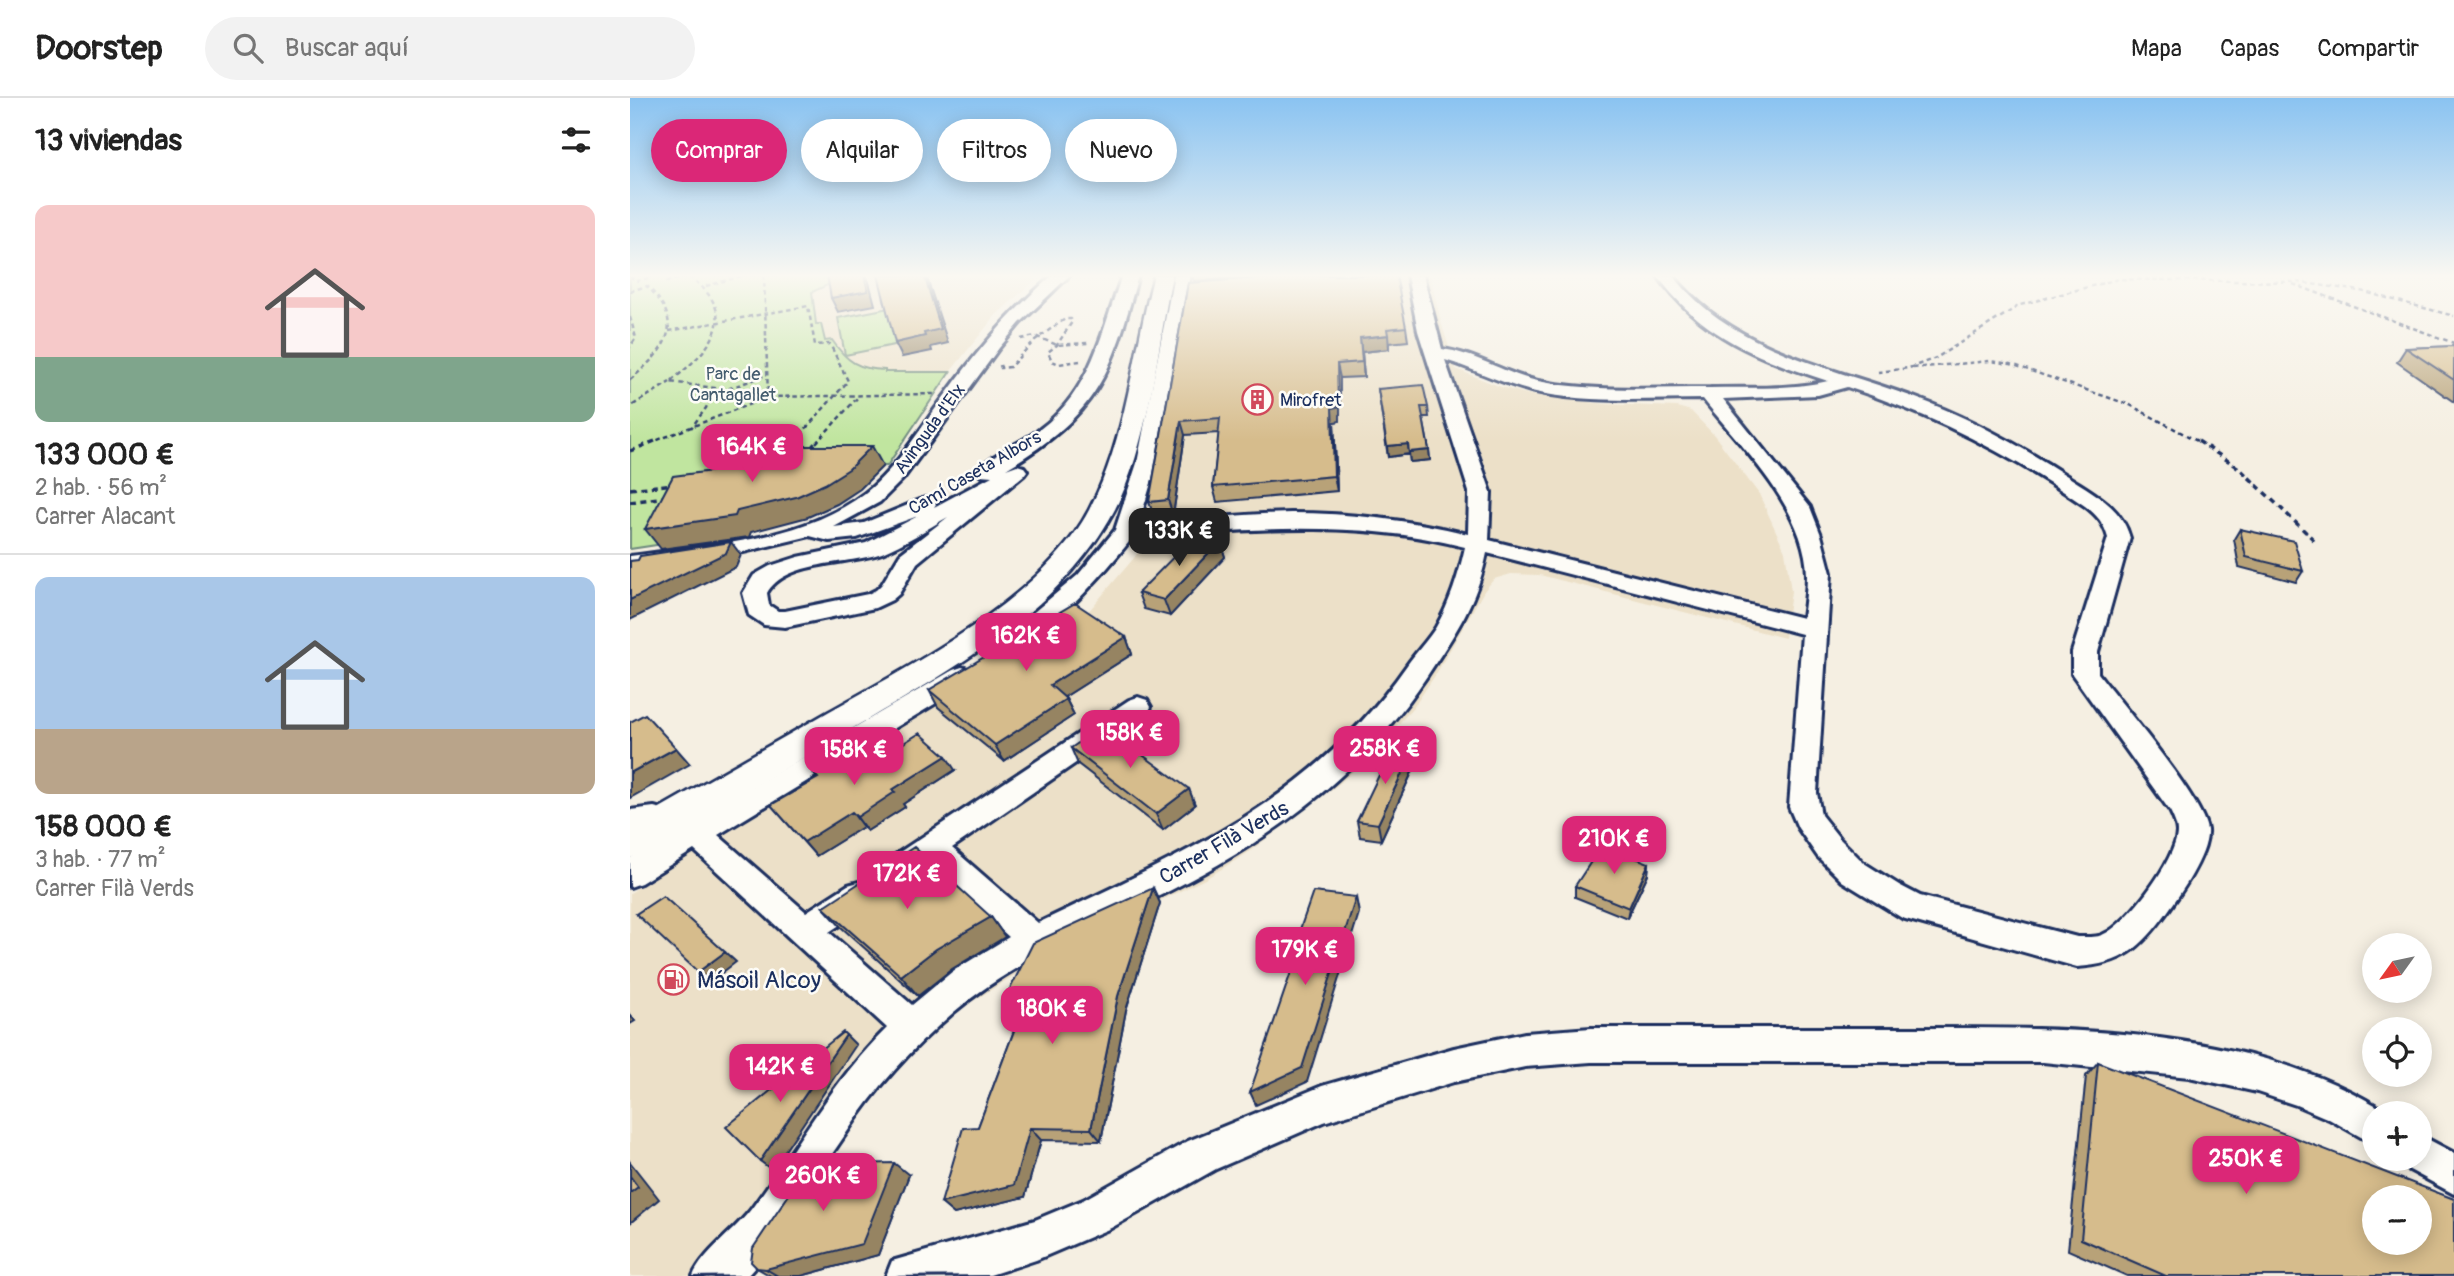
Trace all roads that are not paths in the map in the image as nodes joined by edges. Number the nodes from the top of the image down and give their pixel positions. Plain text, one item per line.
1 (1005, 330) edge
2 (1113, 330) edge
3 (1162, 330) edge
4 (1170, 330) edge
5 (1427, 330) edge
6 (1724, 330) edge
7 (1435, 353) junction
8 (1845, 382) junction
9 (1709, 394) junction
10 (1017, 471) joint
11 (810, 529) junction
12 (1126, 531) junction
13 (1479, 543) junction
14 (630, 563) edge
15 (1813, 629) junction
16 (1138, 707) dead end
17 (630, 822) edge
18 (681, 827) junction
19 (630, 843) edge
20 (930, 847) junction
21 (630, 874) edge
22 (805, 931) junction
23 (1035, 940) junction
24 (912, 1028) junction
25 (2362, 1118) edge
26 (2432, 1161) edge
27 (2454, 1175) edge
28 (714, 1276) edge
29 (906, 1276) edge

1 - 11 street, Avinguda d'Elx
2 - 11 street, Camí Caseta Albors
3 - 18 main road
4 - 12 street
5 - 7 street, Carrer Filà Verds
6 - 8 street
7 - 9 street
7 - 13 street, Carrer Filà Verds
8 - 9 street
8 - 15 street
9 - 15 street
10 - 10 street
11 - 14 street
12 - 13 street
12 - 18 street
13 - 15 street
13 - 23 street, Carrer Filà Verds
16 - 20 street
17 - 18 street
18 - 19 main road
18 - 21 street
18 - 22 street
20 - 22 street
20 - 23 street
22 - 24 street
23 - 24 street, Carrer Filà Verds
24 - 28 street, Carrer Filà Verds
25 - 29 street
26 - 27 street

